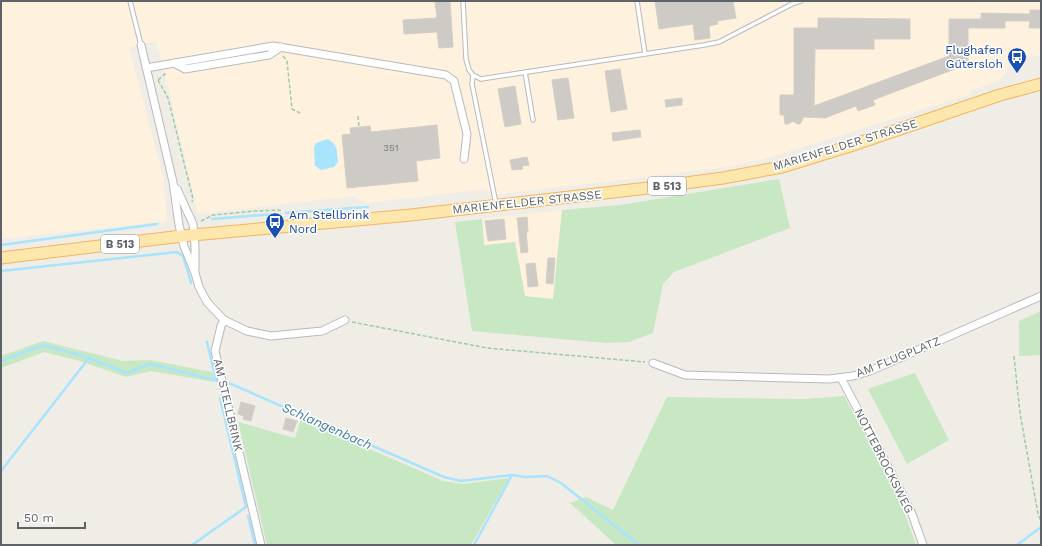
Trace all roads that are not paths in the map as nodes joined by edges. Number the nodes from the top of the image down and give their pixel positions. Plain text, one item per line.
1 (130, 1) edge
2 (463, 1) edge
3 (637, 1) edge
4 (801, 1) edge
5 (141, 45) joint
6 (645, 54) junction
7 (146, 68) junction
8 (525, 72) junction
9 (473, 75) junction
10 (1041, 84) edge
11 (533, 120) dead end
12 (464, 159) dead end
13 (174, 182) junction
14 (496, 205) junction
15 (194, 235) junction
16 (182, 236) junction
17 (1, 258) edge
18 (195, 273) junction
19 (1041, 296) edge
20 (224, 320) junction
21 (345, 320) road end
22 (653, 363) road end
23 (841, 378) junction
24 (261, 545) edge
25 (923, 545) edge

1 - 5 lane
2 - 9 lane
3 - 6 lane
4 - 6 lane
5 - 7 street
6 - 8 lane
7 - 12 street
7 - 13 street
8 - 9 lane
8 - 11 lane
9 - 14 lane
10 - 14 main road, MARIENFELDER STRASSE / B 513
13 - 15 street
13 - 16 street
14 - 15 main road, MARIENFELDER STRASSE / B 513
15 - 16 main road, MARIENFELDER STRASSE / B 513
15 - 18 street
16 - 17 main road, MARIENFELDER STRASSE / B 513
16 - 18 street
18 - 20 street
19 - 23 street, AM FLUGPLATZ
20 - 21 street
20 - 24 street, AM STELLBRINK
22 - 23 street, AM FLUGPLATZ
23 - 25 street, NOTTEBROCKSWEG

